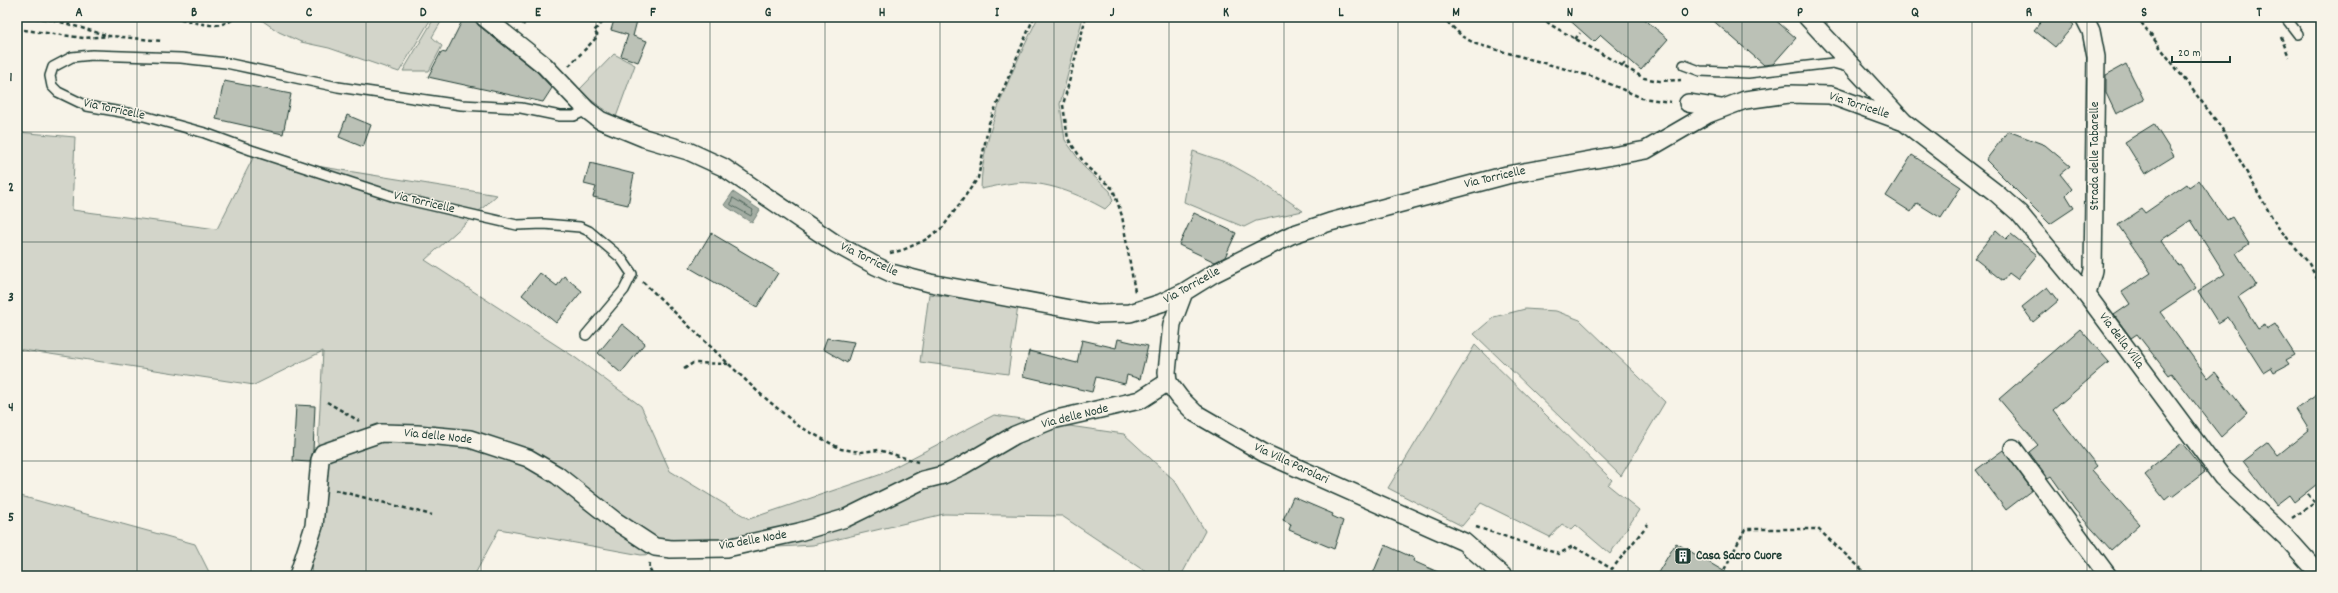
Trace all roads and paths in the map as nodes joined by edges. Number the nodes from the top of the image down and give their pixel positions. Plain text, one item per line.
1 (28, 17) edge
2 (64, 17) edge
3 (174, 17) edge
4 (236, 17) edge
5 (484, 17) edge
6 (608, 17) edge
7 (1034, 17) edge
8 (1086, 17) edge
9 (1442, 17) edge
10 (1541, 17) edge
11 (1807, 17) edge
12 (2084, 17) edge
13 (2137, 17) edge
14 (2285, 17) edge
15 (54, 20) junction
16 (17, 29) edge
17 (1580, 33) dead end
18 (2298, 34) dead end
19 (1575, 39) junction
20 (1626, 61) dead end
21 (1684, 65) dead end
22 (1622, 66) junction
23 (1855, 69) junction
24 (1700, 71) junction
25 (557, 80) junction
26 (1688, 103) joint
27 (1720, 108) junction
28 (587, 110) junction
29 (1904, 122) junction
30 (861, 258) junction
31 (632, 274) junction
32 (2321, 286) edge
33 (1184, 292) junction
34 (2087, 295) junction
35 (1140, 310) junction
36 (586, 335) dead end
37 (729, 364) junction
38 (684, 369) dead end
39 (1168, 382) junction
40 (327, 402) dead end
41 (381, 433) junction
42 (2014, 448) dead end
43 (926, 463) dead end
44 (317, 487) junction
45 (2306, 492) dead end
46 (432, 515) dead end
47 (1648, 524) dead end
48 (2276, 528) junction
49 (1464, 542) junction
50 (298, 576) edge
51 (1503, 576) edge
52 (1721, 576) edge
53 (1869, 576) edge
54 (2108, 576) edge
55 (2321, 576) edge

1 - 15 path
2 - 15 path
3 - 4 path
5 - 25 street, Via Torricelle
6 - 25 path
7 - 30 path
8 - 35 path
9 - 26 path
10 - 19 path
11 - 23 street
12 - 34 street, Strada delle Tabarelle
13 - 32 path
14 - 18 lane
15 - 16 path
17 - 19 path
19 - 22 path
20 - 22 path
21 - 24 lane
22 - 24 path
23 - 24 lane
23 - 29 street
25 - 28 street, Via Torricelle
26 - 27 street, Via Torricelle
27 - 29 street, Via Torricelle
27 - 33 street, Via Torricelle
28 - 30 street, Via Torricelle
28 - 31 lane, Via Torricelle
29 - 34 street, Via della Villa
30 - 35 street, Via Torricelle
31 - 36 lane
31 - 37 path
33 - 35 street, Via Torricelle
33 - 39 street
34 - 48 street, Via della Villa
37 - 38 path
37 - 43 path
39 - 41 street, Via delle Node
39 - 49 street, Via Villa Parolari
40 - 41 path
41 - 44 street, Via delle Node
42 - 54 street
44 - 46 path
44 - 50 street, Via delle Node
45 - 48 path
47 - 49 path
48 - 55 street, Via della Villa
49 - 51 street, Via Villa Parolari
52 - 53 path

